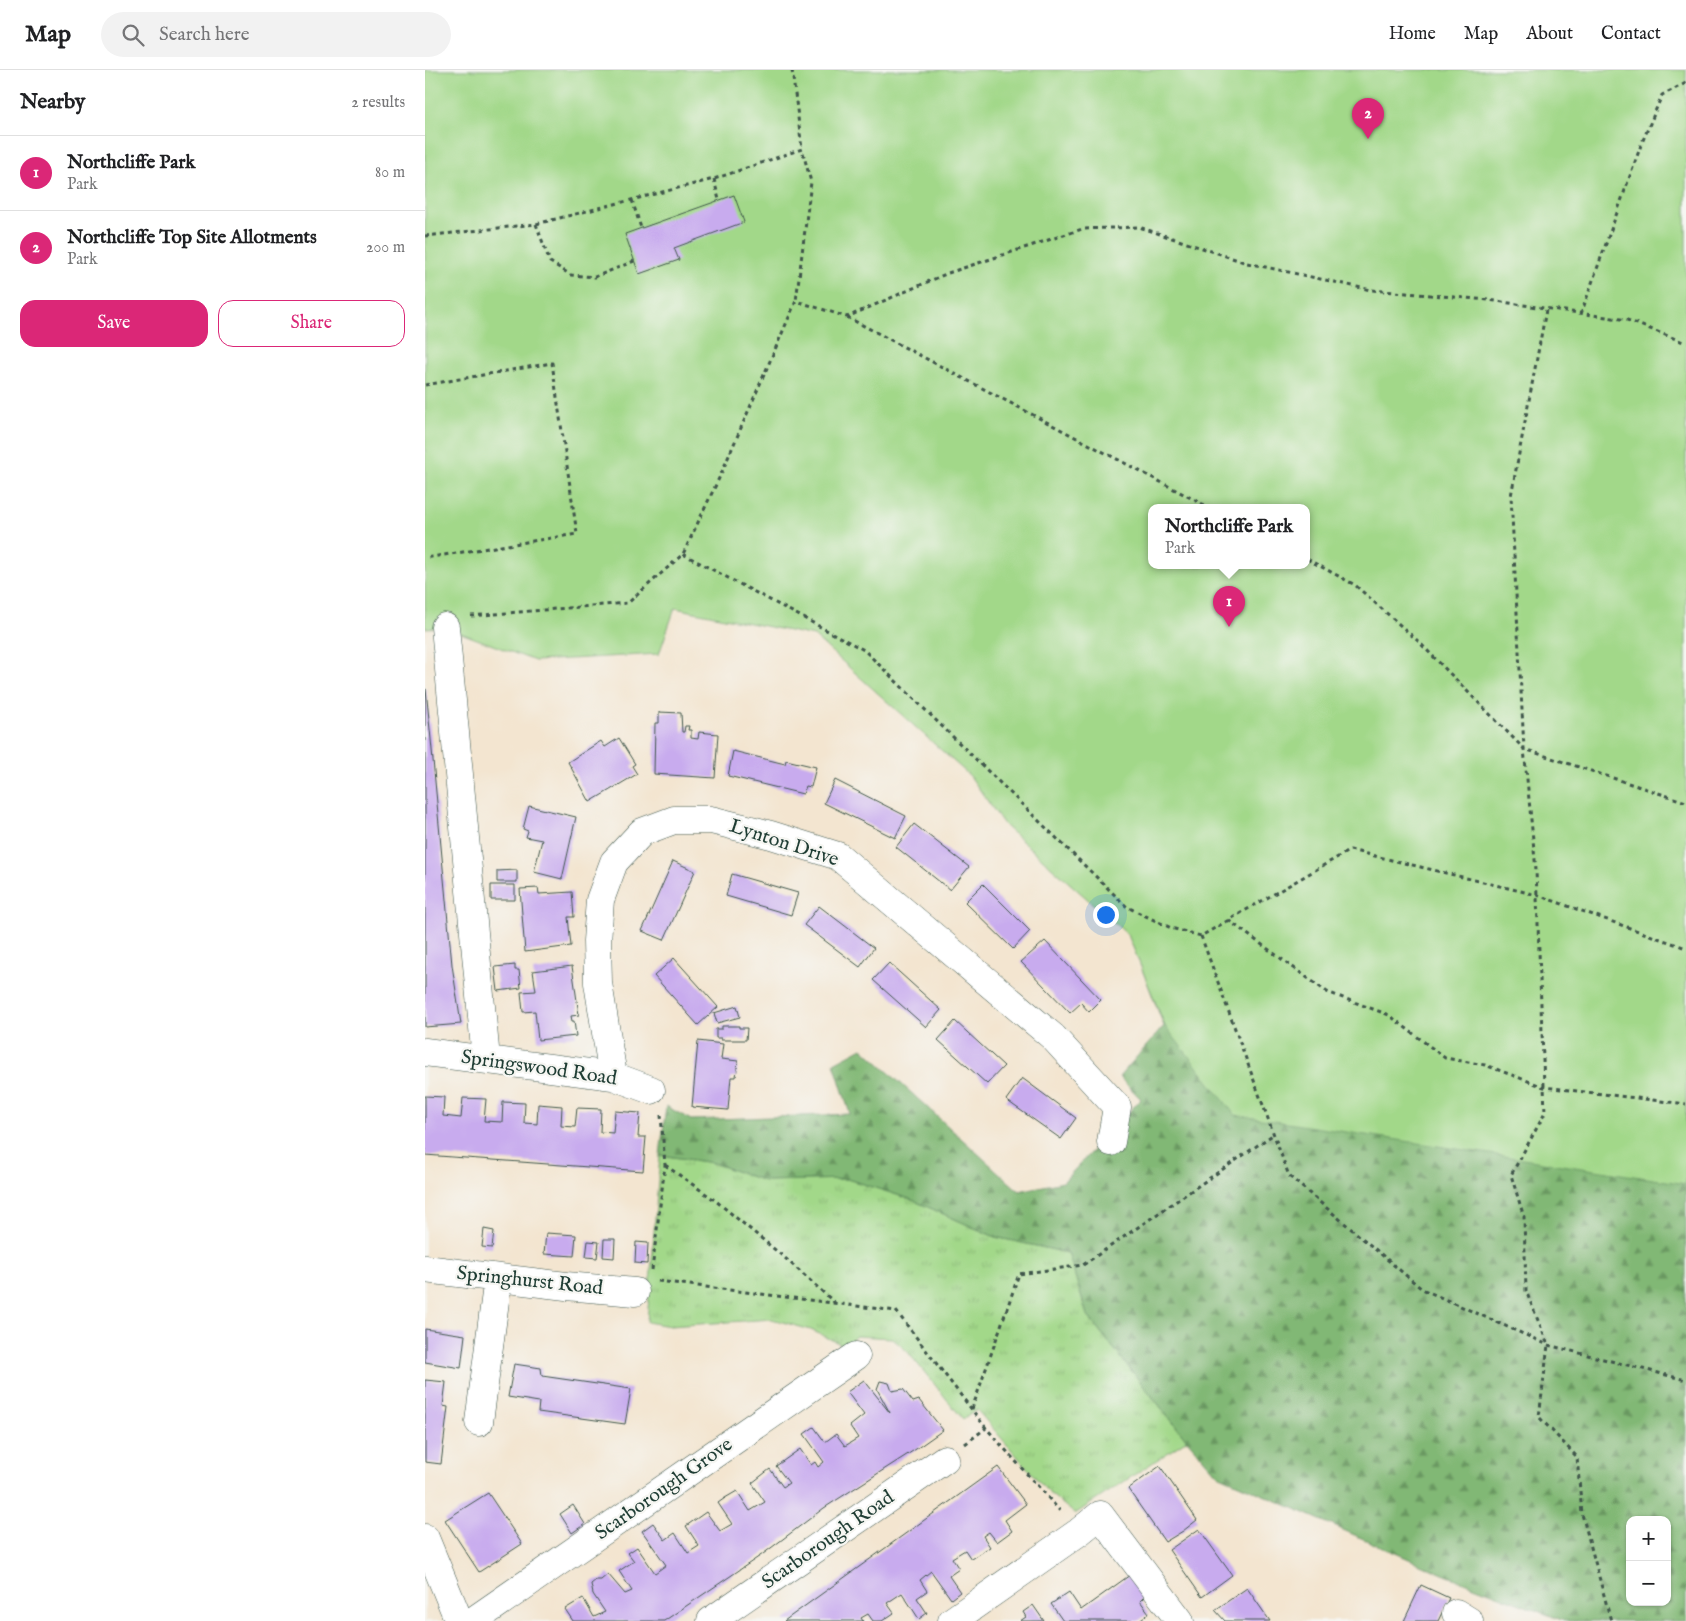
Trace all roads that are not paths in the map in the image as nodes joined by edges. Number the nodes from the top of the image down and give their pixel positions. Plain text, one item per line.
1 (454, 622) road end
2 (425, 1052) edge
3 (486, 1059) junction
4 (613, 1076) junction
5 (651, 1090) road end
6 (1111, 1142) dead end
7 (425, 1269) edge
8 (498, 1278) junction
9 (635, 1292) dead end
10 (855, 1356) dead end
11 (479, 1422) dead end
12 (945, 1459) dead end
13 (425, 1538) edge
14 (459, 1621) edge
15 (473, 1621) edge
16 (711, 1621) edge
17 (952, 1621) edge
18 (1180, 1621) edge

1 - 3 street
2 - 3 street, Springswood Road
3 - 4 street, Springswood Road
4 - 5 street, Springswood Road
4 - 6 street, Lynton Drive
7 - 8 street, Springhurst Road
8 - 9 street, Springhurst Road
8 - 11 street
10 - 15 street, Scarborough Grove
12 - 16 street, Scarborough Road
13 - 14 street
17 - 18 street

